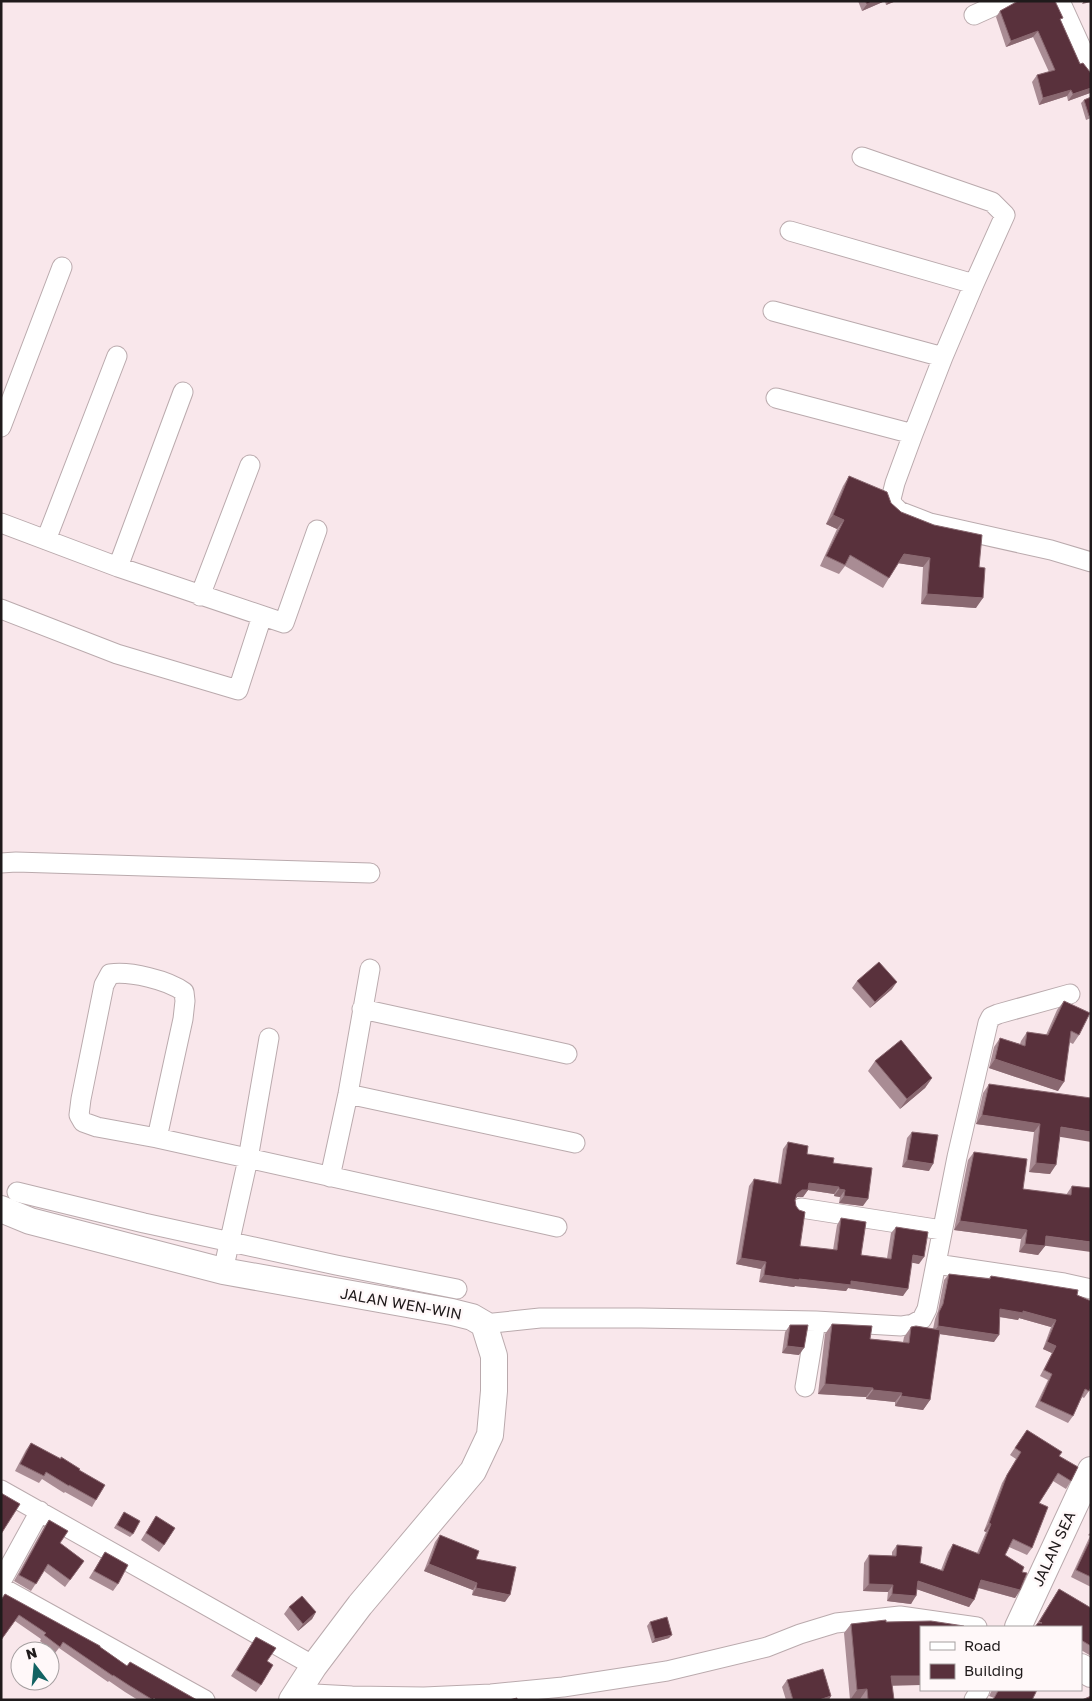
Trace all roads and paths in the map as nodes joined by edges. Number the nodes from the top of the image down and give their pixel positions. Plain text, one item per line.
1 (1005, 1) edge
2 (1060, 1) edge
3 (974, 14) dead end
4 (1086, 49) edge
5 (1091, 69) edge
6 (862, 157) dead end
7 (790, 231) dead end
8 (62, 266) dead end
9 (974, 284) junction
10 (773, 310) dead end
11 (117, 356) dead end
12 (943, 357) junction
13 (183, 392) dead end
14 (776, 398) dead end
15 (1, 427) edge
16 (912, 434) junction
17 (250, 465) dead end
18 (1, 523) edge
19 (317, 530) dead end
20 (46, 540) junction
21 (1091, 562) edge
22 (118, 567) junction
23 (200, 596) junction
24 (1, 609) edge
25 (262, 616) junction
26 (6, 861) edge
27 (370, 874) dead end
28 (370, 969) dead end
29 (1070, 994) dead end
30 (362, 1009) junction
31 (269, 1038) dead end
32 (566, 1054) dead end
33 (348, 1094) junction
34 (157, 1138) junction
35 (574, 1143) dead end
36 (248, 1159) junction
37 (330, 1177) junction
38 (9, 1201) edge
39 (801, 1208) dead end
40 (557, 1227) dead end
41 (942, 1230) junction
42 (230, 1240) junction
43 (936, 1264) junction
44 (223, 1271) junction
45 (1091, 1289) edge
46 (457, 1290) dead end
47 (816, 1321) junction
48 (484, 1324) junction
49 (805, 1387) dead end
50 (1091, 1470) edge
51 (1, 1490) edge
52 (40, 1511) junction
53 (1, 1582) edge
54 (1, 1587) edge
55 (970, 1626) edge
56 (1018, 1626) edge
57 (314, 1666) junction
58 (294, 1697) edge
59 (205, 1700) edge

1 - 3 street
2 - 4 street
4 - 5 street
6 - 9 street
7 - 9 street
8 - 15 street
9 - 12 street
10 - 12 street
11 - 20 street
12 - 16 street
13 - 22 street
14 - 16 street
16 - 21 street
17 - 23 street
18 - 20 street
19 - 25 street
20 - 22 street
22 - 23 street
23 - 25 street
24 - 25 street
26 - 27 street
28 - 30 street
29 - 41 street
30 - 32 street
30 - 33 street
31 - 36 street
33 - 35 street
33 - 37 street
34 - 34 street
34 - 36 street
36 - 37 street
36 - 42 street
37 - 40 street
38 - 42 street
38 - 44 street, JALAN WEN-WIN
39 - 41 street
41 - 43 street
42 - 44 street
42 - 46 street
43 - 45 street
43 - 47 street
44 - 48 street, JALAN WEN-WIN
47 - 48 street
47 - 49 street
48 - 57 street
50 - 56 street, JALAN SEA
51 - 52 street
52 - 53 street
52 - 57 street
54 - 59 street
55 - 58 street
57 - 58 street

